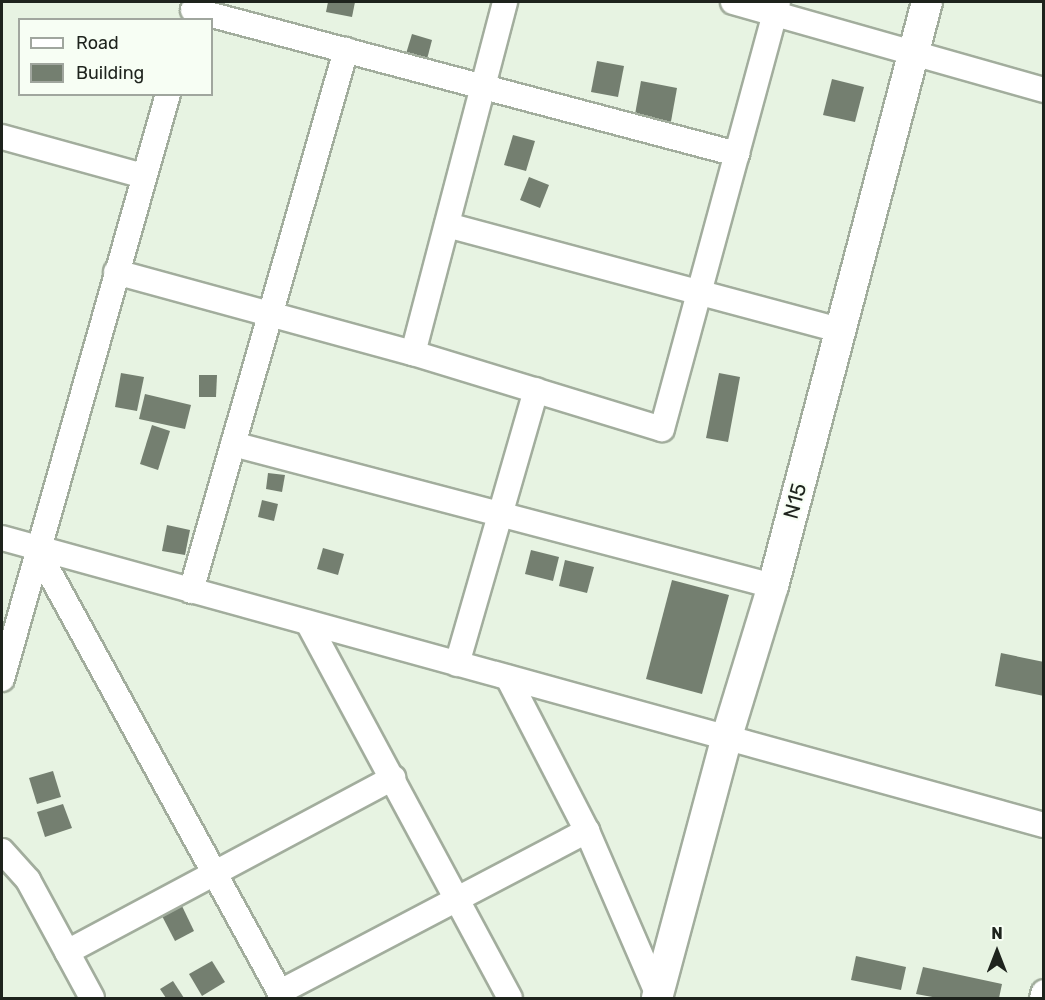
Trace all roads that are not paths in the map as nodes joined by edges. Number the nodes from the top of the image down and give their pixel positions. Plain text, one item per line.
1 (505, 2) edge
2 (733, 2) edge
3 (927, 2) edge
4 (776, 7) edge
5 (193, 10) edge
6 (346, 50) junction
7 (914, 55) junction
8 (483, 85) junction
9 (1044, 90) edge
10 (167, 96) edge
11 (2, 137) edge
12 (736, 154) junction
13 (144, 176) junction
14 (447, 225) junction
15 (116, 272) junction
16 (700, 291) junction
17 (270, 314) junction
18 (840, 330) junction
19 (413, 353) junction
20 (536, 390) junction
21 (232, 444) junction
22 (502, 515) junction
23 (2, 538) edge
24 (36, 548) junction
25 (773, 586) junction
26 (191, 591) junction
27 (308, 623) junction
28 (457, 664) junction
29 (508, 678) junction
30 (2, 679) edge
31 (727, 736) junction
32 (393, 778) junction
33 (1044, 825) edge
34 (587, 831) junction
35 (2, 851) edge
36 (215, 873) junction
37 (459, 898) junction
38 (67, 952) junction
39 (1044, 992) edge
40 (282, 995) edge
41 (658, 997) edge
42 (92, 999) edge
43 (510, 999) edge
44 (1042, 999) edge

1 - 8 street
2 - 4 street
3 - 7 main road, N15
4 - 7 street
4 - 12 street
5 - 6 street
6 - 8 street
6 - 17 street
7 - 9 street
7 - 18 main road, N15
8 - 12 street
8 - 14 street
10 - 13 street
11 - 13 street
12 - 16 street
13 - 15 street
14 - 16 street
14 - 19 street
15 - 17 street
15 - 24 street
16 - 18 street
16 - 20 street
17 - 19 street
17 - 21 street
18 - 25 main road, N15
19 - 20 street
20 - 22 street
21 - 22 street
21 - 26 street
22 - 25 street
22 - 28 street
23 - 24 street
24 - 26 street
24 - 30 street
24 - 36 street
25 - 31 main road, N15
26 - 27 street
27 - 28 street
27 - 32 street
28 - 29 street
29 - 31 street
29 - 34 street
31 - 33 street
31 - 41 main road, N15
32 - 36 street
32 - 37 street
34 - 37 street
34 - 41 street
35 - 38 street
36 - 38 street
36 - 40 street
37 - 40 street
37 - 43 street
38 - 42 street
39 - 44 street

